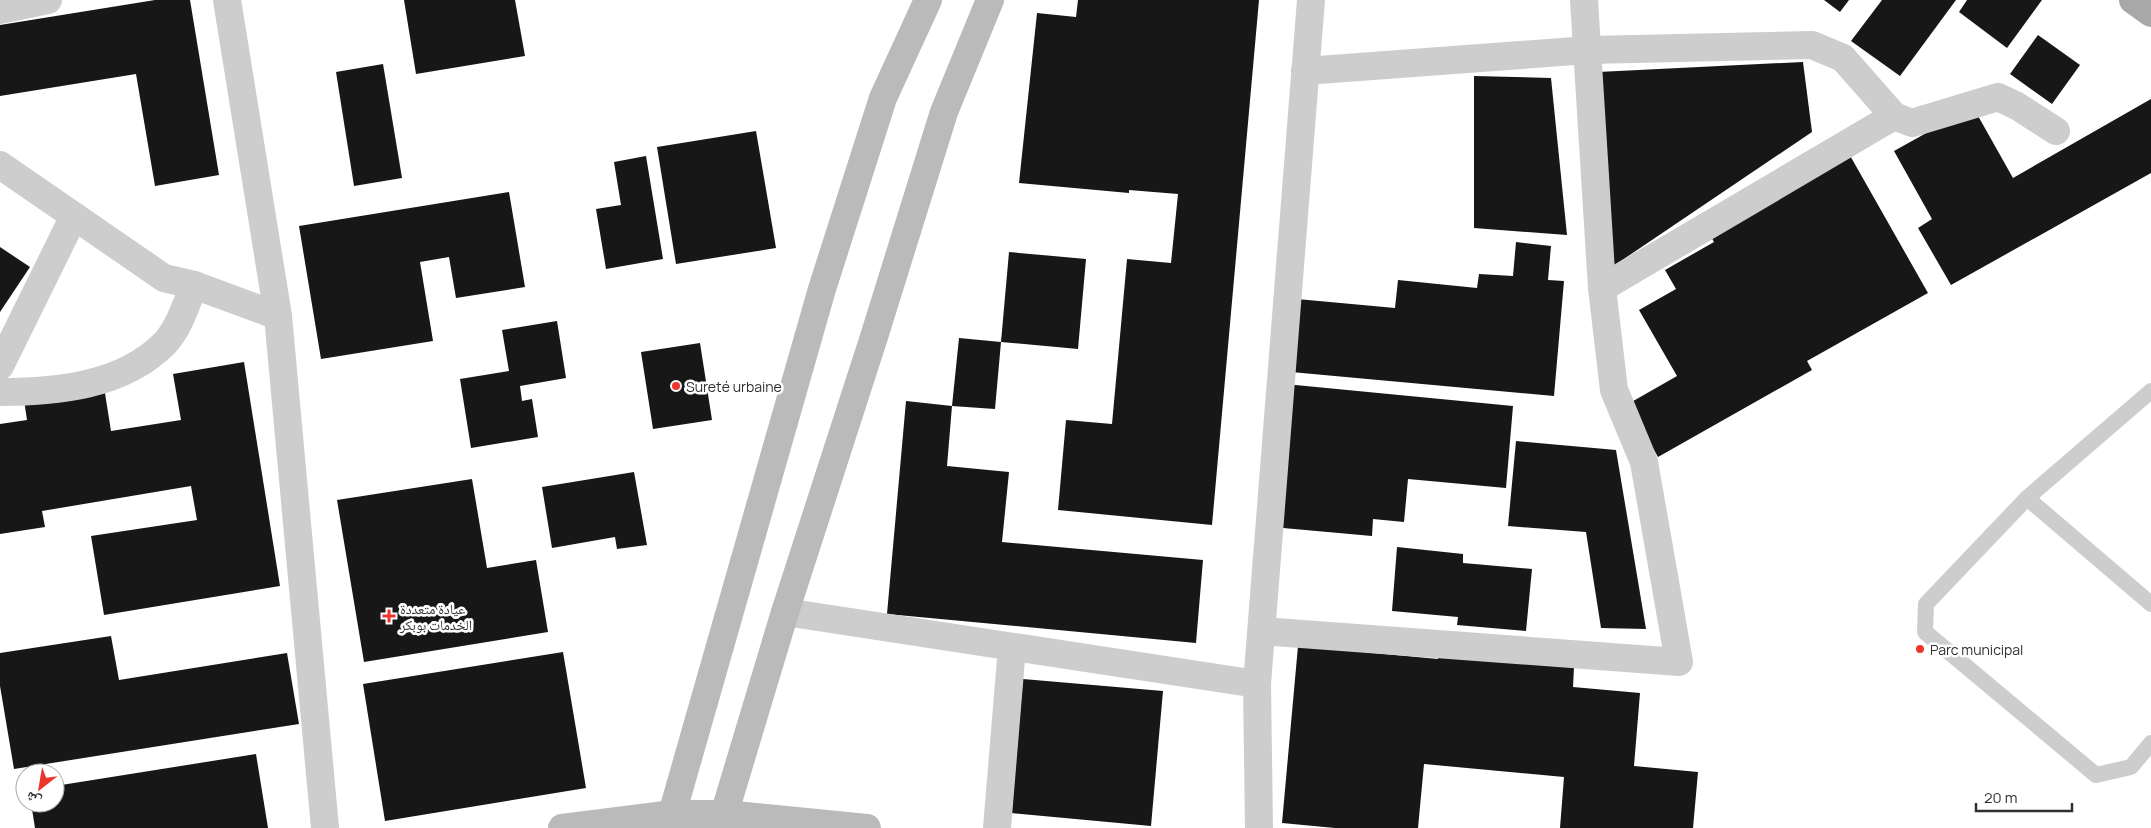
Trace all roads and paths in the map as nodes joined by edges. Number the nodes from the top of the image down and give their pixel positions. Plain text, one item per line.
1 (48, 0) edge
2 (227, 0) edge
3 (928, 0) edge
4 (990, 0) edge
5 (1311, 0) edge
6 (1584, 0) edge
7 (2133, 0) edge
8 (0, 10) edge
9 (2151, 14) edge
10 (1588, 50) junction
11 (1305, 70) junction
12 (1894, 116) junction
13 (2056, 130) dead end
14 (0, 165) edge
15 (74, 216) junction
16 (194, 285) junction
17 (1602, 288) junction
18 (278, 316) junction
19 (0, 366) edge
20 (2151, 391) edge
21 (0, 392) edge
22 (2027, 498) junction
23 (2151, 604) edge
24 (785, 612) junction
25 (1262, 631) junction
26 (1012, 647) junction
27 (1257, 684) junction
28 (2151, 743) edge
29 (670, 821) edge
30 (723, 821) edge
31 (325, 828) edge
32 (562, 828) edge
33 (867, 828) edge
34 (997, 828) edge
35 (1260, 828) edge

1 - 8 street
2 - 18 street
3 - 29 main road
4 - 24 main road
5 - 11 street
6 - 10 street
7 - 9 main road
10 - 11 street
10 - 12 street
10 - 17 street
11 - 25 street
12 - 13 street
12 - 17 street
14 - 15 street
15 - 16 street
15 - 19 street
16 - 18 street
16 - 21 street
17 - 25 street
18 - 31 street
20 - 22 lane
22 - 23 lane
22 - 28 lane
24 - 26 street
24 - 30 main road
25 - 27 street
26 - 27 street
26 - 34 street
27 - 35 street
29 - 30 main road
29 - 32 main road
30 - 33 main road

